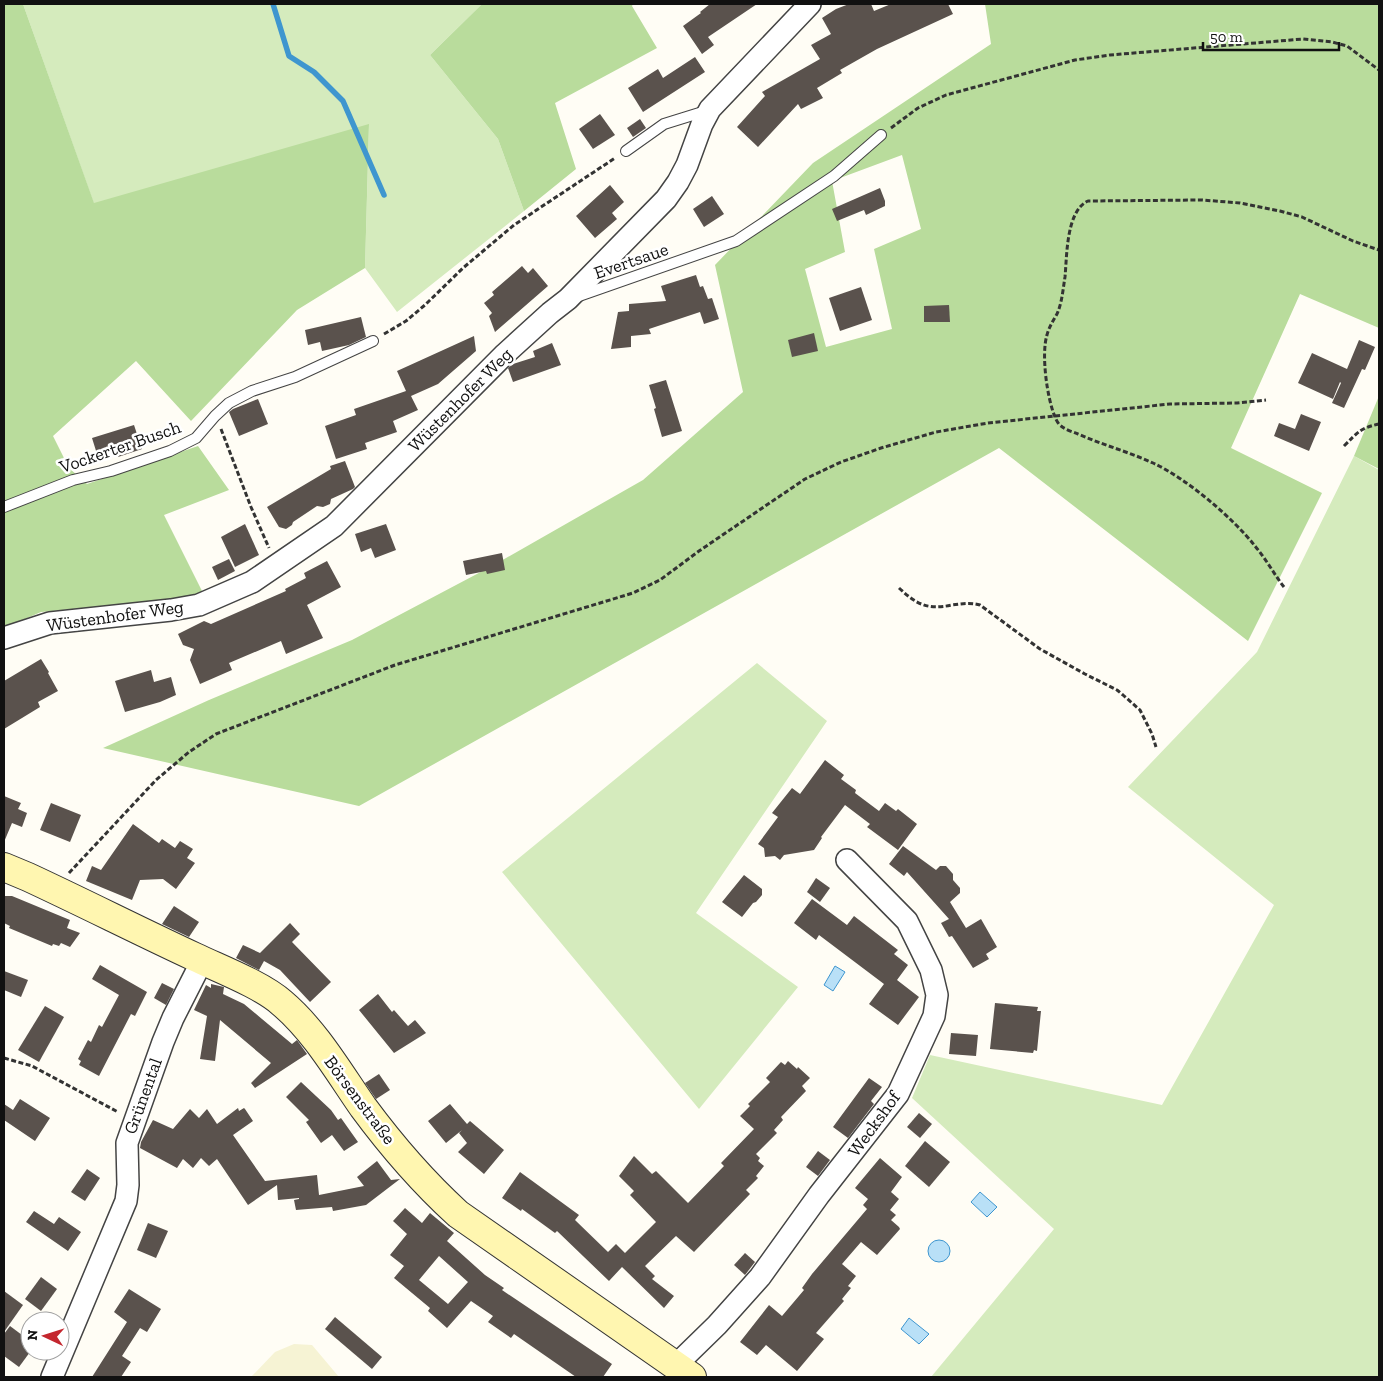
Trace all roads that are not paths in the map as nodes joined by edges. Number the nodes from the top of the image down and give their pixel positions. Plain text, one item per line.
1 (810, 4) edge
2 (710, 109) junction
3 (881, 135) road end
4 (626, 151) road end
5 (568, 299) junction
6 (373, 341) road end
7 (4, 507) edge
8 (4, 638) edge
9 (847, 860) dead end
10 (4, 867) edge
11 (202, 961) junction
12 (684, 1371) edge
13 (52, 1377) edge

1 - 2 street, Wüstenhofer Weg
2 - 4 lane
2 - 5 street, Wüstenhofer Weg
3 - 5 lane, Evertsaue
5 - 8 street, Wüstenhofer Weg
6 - 7 lane, Vockerter Busch
9 - 12 street, Weckshof
10 - 11 street, Börsenstraße
11 - 12 street, Börsenstraße
11 - 13 street, Grünental

